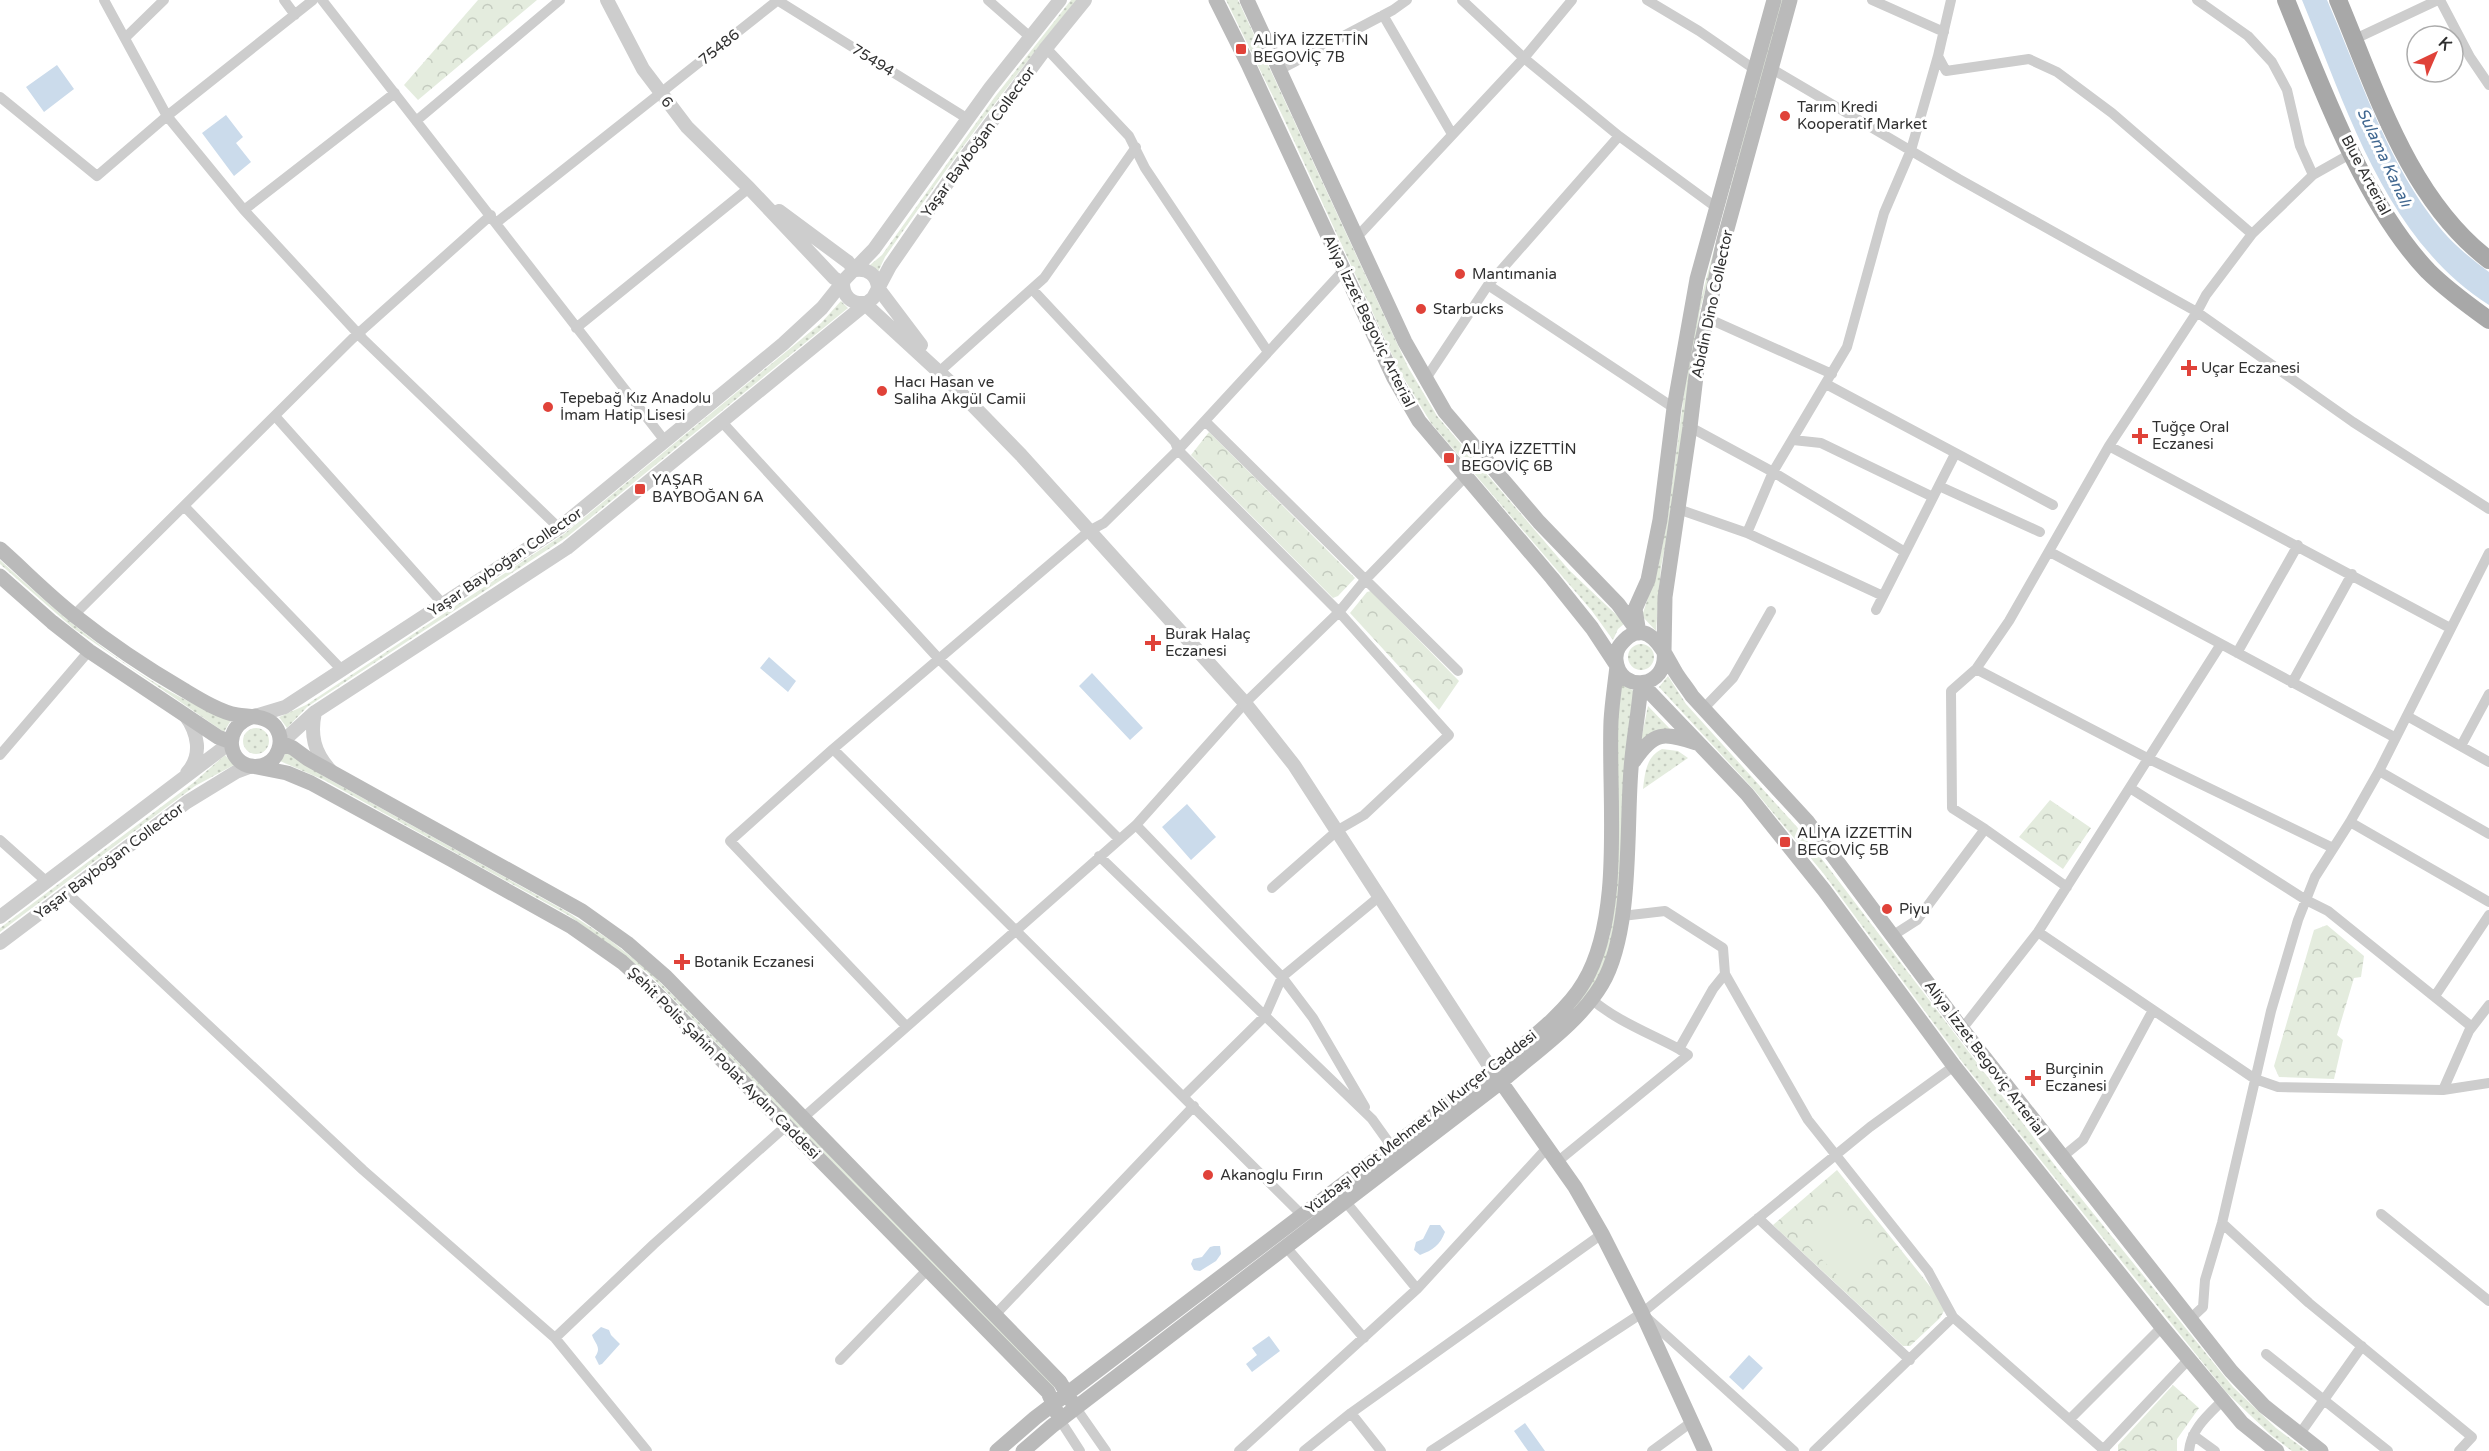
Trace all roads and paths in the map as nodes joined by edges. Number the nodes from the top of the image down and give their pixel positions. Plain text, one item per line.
1 (104, 0) edge
2 (164, 0) edge
3 (284, 0) edge
4 (313, 0) edge
5 (322, 0) edge
6 (560, 0) edge
7 (607, 0) edge
8 (778, 0) edge
9 (988, 0) edge
10 (1060, 0) edge
11 (1085, 0) edge
12 (1216, 0) edge
13 (1246, 0) edge
14 (1407, 0) edge
15 (1462, 0) edge
16 (1572, 0) edge
17 (1647, 0) edge
18 (1774, 0) edge
19 (1790, 0) edge
20 (1872, 0) edge
21 (1951, 0) edge
22 (2197, 0) edge
23 (2286, 0) edge
24 (2338, 0) edge
25 (2439, 0) edge
26 (295, 15) junction
27 (1383, 15) junction
28 (1944, 32) junction
29 (1029, 36) junction
30 (125, 38) junction
31 (2355, 39) junction
32 (1046, 48) junction
33 (1938, 56) junction
34 (1524, 58) junction
35 (1755, 69) junction
36 (1772, 69) junction
37 (1279, 70) junction
38 (2489, 85) edge
39 (395, 93) junction
40 (661, 94) junction
41 (0, 97) edge
42 (167, 116) junction
43 (968, 119) junction
44 (416, 121) junction
45 (1452, 134) junction
46 (1619, 136) junction
47 (1136, 147) junction
48 (1911, 150) junction
49 (2352, 153) junction
50 (2313, 175) junction
51 (749, 188) junction
52 (1717, 208) junction
53 (244, 210) junction
54 (493, 219) junction
55 (2252, 234) junction
56 (1357, 237) junction
57 (2489, 260) edge
58 (855, 270) junction
59 (1343, 271) junction
60 (843, 283) junction
61 (1488, 285) junction
62 (878, 288) junction
63 (1032, 289) junction
64 (864, 303) junction
65 (2197, 312) junction
66 (1707, 318) junction
67 (2489, 320) edge
68 (576, 328) junction
69 (358, 334) junction
70 (1268, 352) junction
71 (940, 371) junction
72 (1832, 374) junction
73 (1425, 380) junction
74 (1826, 384) junction
75 (1674, 408) junction
76 (275, 416) junction
77 (721, 421) junction
78 (1205, 421) junction
79 (1690, 427) junction
80 (1793, 440) junction
81 (665, 441) junction
82 (2109, 446) junction
83 (1178, 450) junction
84 (1955, 454) junction
85 (1773, 472) junction
86 (1465, 477) junction
87 (1936, 492) junction
88 (2053, 505) dead end
89 (185, 507) junction
90 (1678, 509) junction
91 (2489, 509) edge
92 (559, 528) junction
93 (1089, 531) junction
94 (2040, 532) dead end
95 (1747, 533) junction
96 (2298, 545) junction
97 (0, 549) edge
98 (1905, 552) junction
99 (2049, 552) junction
100 (2488, 556) edge
101 (2352, 574) junction
102 (0, 576) edge
103 (1366, 579) junction
104 (1883, 596) junction
105 (443, 604) junction
106 (1876, 610) dead end
107 (1771, 611) dead end
108 (1339, 612) junction
109 (74, 615) junction
110 (2450, 628) junction
111 (1638, 633) junction
112 (2221, 644) junction
113 (89, 651) junction
114 (1664, 651) junction
115 (2237, 653) junction
116 (939, 659) junction
117 (1617, 666) junction
118 (1976, 669) junction
119 (342, 670) junction
120 (1458, 671) dead end
121 (1641, 683) junction
122 (2292, 683) junction
123 (2489, 695) edge
124 (1245, 704) junction
125 (1704, 708) junction
126 (315, 712) junction
127 (183, 713) junction
128 (2407, 716) junction
129 (255, 717) junction
130 (2394, 737) junction
131 (231, 742) junction
132 (280, 743) junction
133 (1699, 744) junction
134 (2460, 746) junction
135 (833, 749) junction
136 (0, 755) edge
137 (2149, 759) junction
138 (2489, 762) edge
139 (252, 766) junction
140 (1631, 767) junction
141 (2379, 771) junction
142 (331, 772) junction
143 (173, 788) junction
144 (2130, 788) junction
145 (2350, 822) junction
146 (1136, 825) junction
147 (1338, 830) junction
148 (1984, 830) junction
149 (2489, 834) edge
150 (1119, 839) junction
151 (0, 840) edge
152 (2333, 848) junction
153 (1099, 856) junction
154 (47, 882) junction
155 (2067, 887) junction
156 (1272, 888) dead end
157 (66, 892) junction
158 (1380, 896) junction
159 (2306, 900) junction
160 (2489, 902) edge
161 (2489, 915) edge
162 (1622, 916) junction
163 (0, 917) edge
164 (1015, 929) junction
165 (2038, 932) junction
166 (1892, 936) junction
167 (0, 943) edge
168 (1725, 974) junction
169 (1282, 977) junction
170 (2435, 996) junction
171 (1591, 999) junction
172 (2489, 1005) edge
173 (2153, 1010) junction
174 (1265, 1016) junction
175 (906, 1026) junction
176 (2472, 1026) junction
177 (1962, 1029) junction
178 (1679, 1049) junction
179 (1954, 1066) junction
180 (1496, 1076) junction
181 (2255, 1080) junction
182 (2489, 1083) edge
183 (2443, 1090) junction
184 (1184, 1096) junction
185 (1194, 1106) junction
186 (804, 1117) junction
187 (1372, 1119) junction
188 (786, 1126) junction
189 (1392, 1146) junction
190 (1548, 1147) junction
191 (1836, 1155) junction
192 (2061, 1158) junction
193 (1557, 1162) junction
194 (1345, 1201) junction
195 (2381, 1214) dead end
196 (1302, 1215) junction
197 (1758, 1218) junction
198 (2222, 1223) junction
199 (1602, 1234) junction
200 (1286, 1247) junction
201 (928, 1269) junction
202 (1417, 1289) junction
203 (2489, 1300) edge
204 (1642, 1314) junction
205 (994, 1316) junction
206 (1953, 1317) junction
207 (2190, 1319) junction
208 (2162, 1328) junction
209 (555, 1338) junction
210 (1364, 1338) junction
211 (2362, 1346) junction
212 (2266, 1354) dead end
213 (1910, 1359) junction
214 (840, 1360) dead end
215 (2188, 1360) junction
216 (1067, 1394) junction
217 (2324, 1400) junction
218 (2223, 1401) junction
219 (1053, 1404) junction
220 (1076, 1408) junction
221 (1351, 1413) junction
222 (2070, 1419) junction
223 (1060, 1420) junction
224 (1693, 1421) junction
225 (2193, 1435) junction
226 (2299, 1435) junction
227 (2104, 1450) edge
228 (647, 1451) edge
229 (997, 1451) edge
230 (1023, 1451) edge
231 (1080, 1451) edge
232 (1106, 1451) edge
233 (1239, 1451) edge
234 (1304, 1451) edge
235 (1381, 1451) edge
236 (1431, 1451) edge
237 (1652, 1451) edge
238 (1705, 1451) edge
239 (1794, 1451) edge
240 (1814, 1451) edge
241 (2189, 1451) edge
242 (2215, 1451) edge
243 (2277, 1451) edge
244 (2321, 1451) edge
245 (2388, 1451) edge
246 (2459, 1451) edge

1 - 30 street
2 - 30 street
3 - 26 street
4 - 26 street
5 - 39 street
6 - 44 street
7 - 40 street, 6
8 - 40 street, 75486
8 - 43 street, 75494
9 - 29 street
10 - 29 street, Yaşar Bayboğan Collector
11 - 32 street, Yaşar Bayboğan Collector
12 - 59 main road, Aliya İzzet Begoviç Arterial
13 - 37 main road, Aliya İzzet Begoviç Arterial
14 - 27 street
15 - 34 street
16 - 34 street
17 - 35 street
18 - 35 main road, Abidin Dino Collector
19 - 36 main road, Abidin Dino Collector
20 - 28 street
21 - 28 street
22 - 50 street
23 - 49 main road, Blue Arterial
24 - 31 main road
25 - 31 street
25 - 38 street
26 - 42 street
27 - 37 street
27 - 45 street
28 - 33 street
29 - 43 street, Yaşar Bayboğan Collector
30 - 42 street
31 - 57 main road
32 - 47 street
32 - 62 street, Yaşar Bayboğan Collector
33 - 48 street
33 - 55 street
34 - 45 street
34 - 46 street
35 - 52 main road, Abidin Dino Collector
36 - 48 street
36 - 66 main road, Abidin Dino Collector
37 - 56 main road, Aliya İzzet Begoviç Arterial
39 - 44 street
39 - 53 street
40 - 51 street, 6
40 - 54 street, 75486
41 - 42 street
42 - 53 street
43 - 58 street, Yaşar Bayboğan Collector
44 - 54 street
45 - 56 street
46 - 52 street
46 - 61 street
47 - 63 street
47 - 70 street
48 - 65 street
48 - 72 street
49 - 50 street
49 - 67 main road, Blue Arterial
50 - 55 street
51 - 58 street
51 - 60 street
51 - 68 street
52 - 75 main road, Abidin Dino Collector
53 - 69 street
54 - 68 street
54 - 69 street, 75486
55 - 65 street
56 - 73 main road, Aliya İzzet Begoviç Arterial
58 - 60 street
58 - 62 street
59 - 70 street
59 - 86 main road, Aliya İzzet Begoviç Arterial
60 - 64 street
60 - 81 street, Yaşar Bayboğan Collector
61 - 73 street
61 - 75 street
62 - 64 street
62 - 71 street
63 - 71 street
63 - 83 street
64 - 71 street
64 - 77 street, Yaşar Bayboğan Collector
65 - 82 street
65 - 91 street
66 - 72 street
66 - 79 main road, Abidin Dino Collector
68 - 81 street
69 - 76 street, 75486
69 - 92 street
70 - 78 street
71 - 93 street
72 - 74 street
73 - 111 main road, Aliya İzzet Begoviç Arterial
74 - 80 street
74 - 84 street
75 - 111 main road, Abidin Dino Collector
76 - 89 street, 75486
76 - 105 street
77 - 116 street
77 - 126 street, Yaşar Bayboğan Collector
78 - 83 street
78 - 103 street
79 - 85 street
79 - 90 main road, Abidin Dino Collector
80 - 85 street
80 - 87 street
81 - 92 street, Yaşar Bayboğan Collector
82 - 96 street
82 - 99 street
83 - 93 street
83 - 108 street
84 - 87 street
84 - 88 street
85 - 95 street
85 - 98 street
86 - 103 street
86 - 117 main road, Aliya İzzet Begoviç Arterial
87 - 94 street
87 - 98 street
89 - 109 street, 75486
89 - 119 street
90 - 95 street
90 - 114 main road, Abidin Dino Collector
92 - 105 street, Yaşar Bayboğan Collector
93 - 116 street
93 - 124 street
95 - 104 street
96 - 101 street
96 - 115 street
97 - 109 main road
98 - 104 street
99 - 112 street
99 - 118 street
100 - 110 street
101 - 110 street
101 - 122 street
102 - 113 main road
103 - 108 street
103 - 120 street
104 - 106 street
105 - 119 street, Yaşar Bayboğan Collector
107 - 125 street
108 - 124 street
108 - 147 street
109 - 129 main road
110 - 128 street
111 - 114 main road
111 - 117 main road
112 - 115 street
112 - 137 street
113 - 127 main road
113 - 136 street
114 - 121 main road
114 - 125 main road, Aliya İzzet Begoviç Arterial
115 - 122 street
116 - 135 street
116 - 150 street
117 - 121 main road
117 - 180 main road, Yüzbaşı Pilot Mehmet Ali Kurçer Caddesi
118 - 137 street
118 - 148 street
119 - 129 street, Yaşar Bayboğan Collector
121 - 133 main road, Aliya İzzet Begoviç Arterial
121 - 140 main road, Yüzbaşı Pilot Mehmet Ali Kurçer Caddesi
122 - 130 street
123 - 134 street
124 - 146 street
124 - 147 street
125 - 166 main road, Aliya İzzet Begoviç Arterial
126 - 132 street, Yaşar Bayboğan Collector
126 - 142 street
127 - 131 main road
127 - 143 street
128 - 130 street
128 - 134 street
129 - 131 main road
129 - 132 main road
130 - 141 street
131 - 139 main road
131 - 143 street, Yaşar Bayboğan Collector
132 - 139 main road
132 - 142 main road, Şehit Polis Şahin Polat Aydın Caddesi
133 - 140 main road
133 - 179 main road, Aliya İzzet Begoviç Arterial
134 - 138 street
135 - 164 street
135 - 175 street
137 - 144 street
137 - 152 street
139 - 157 street, Yaşar Bayboğan Collector
139 - 188 main road, Şehit Polis Şahin Polat Aydın Caddesi
140 - 162 main road, Yüzbaşı Pilot Mehmet Ali Kurçer Caddesi
141 - 145 street
141 - 149 street
142 - 186 main road, Şehit Polis Şahin Polat Aydın Caddesi
143 - 154 street, Yaşar Bayboğan Collector
144 - 155 street
144 - 159 street
145 - 152 street
145 - 160 street
146 - 150 street
146 - 169 street
147 - 156 street
147 - 158 street
148 - 155 street
148 - 166 street
150 - 153 street
151 - 154 street
152 - 159 street
153 - 164 street
153 - 174 street
154 - 163 street, Yaşar Bayboğan Collector
155 - 165 street
157 - 167 street, Yaşar Bayboğan Collector
157 - 209 street
158 - 169 street
158 - 180 street
159 - 170 street
159 - 181 street
161 - 170 street
162 - 168 street
162 - 171 main road, Yüzbaşı Pilot Mehmet Ali Kurçer Caddesi
164 - 175 street
164 - 184 street
165 - 173 street
165 - 177 street
166 - 177 main road, Aliya İzzet Begoviç Arterial
168 - 178 street
168 - 191 street
169 - 174 street
169 - 187 street
170 - 176 street
171 - 178 street
171 - 180 main road, Yüzbaşı Pilot Mehmet Ali Kurçer Caddesi
172 - 176 street
173 - 181 street
173 - 192 street
174 - 184 street
174 - 187 street
175 - 186 street
176 - 183 street
177 - 192 main road, Aliya İzzet Begoviç Arterial
178 - 193 street
179 - 191 street
179 - 208 main road, Aliya İzzet Begoviç Arterial
180 - 189 main road, Yüzbaşı Pilot Mehmet Ali Kurçer Caddesi
180 - 190 main road
180 - 194 main road, Yüzbaşı Pilot Mehmet Ali Kurçer Caddesi
181 - 183 street
181 - 198 street
182 - 183 street
184 - 185 street
185 - 196 street
185 - 205 street
186 - 205 main road, Şehit Polis Şahin Polat Aydın Caddesi
187 - 189 street
188 - 201 main road, Şehit Polis Şahin Polat Aydın Caddesi
188 - 209 street
189 - 196 main road, Yüzbaşı Pilot Mehmet Ali Kurçer Caddesi
190 - 193 main road
190 - 202 street
191 - 197 street
191 - 206 street
192 - 207 main road, Aliya İzzet Begoviç Arterial
193 - 199 main road
194 - 200 main road, Yüzbaşı Pilot Mehmet Ali Kurçer Caddesi
194 - 202 street
195 - 203 street
196 - 216 main road, Yüzbaşı Pilot Mehmet Ali Kurçer Caddesi
197 - 204 street
197 - 213 street
198 - 207 street
198 - 211 street
199 - 204 main road
199 - 221 street
200 - 210 street
200 - 220 main road, Yüzbaşı Pilot Mehmet Ali Kurçer Caddesi
201 - 214 street
201 - 219 main road, Şehit Polis Şahin Polat Aydın Caddesi
202 - 210 street
204 - 224 main road
204 - 236 street
204 - 239 street
205 - 216 main road, Şehit Polis Şahin Polat Aydın Caddesi
206 - 213 street
206 - 222 street
207 - 226 main road, Aliya İzzet Begoviç Arterial
208 - 215 main road, Aliya İzzet Begoviç Arterial
208 - 222 street
209 - 228 street
210 - 233 street
211 - 217 street
211 - 246 street
212 - 217 street
213 - 240 street
215 - 218 main road, Aliya İzzet Begoviç Arterial
215 - 227 street
216 - 219 main road, Yüzbaşı Pilot Mehmet Ali Kurçer Caddesi
216 - 220 main road, Şehit Polis Şahin Polat Aydın Caddesi
217 - 226 street
217 - 245 street
218 - 225 street
218 - 243 main road, Aliya İzzet Begoviç Arterial
219 - 223 main road, Şehit Polis Şahin Polat Aydın Caddesi
219 - 229 main road, Yüzbaşı Pilot Mehmet Ali Kurçer Caddesi
220 - 223 main road, Yüzbaşı Pilot Mehmet Ali Kurçer Caddesi
220 - 232 street
221 - 234 street
221 - 235 street
222 - 227 street
223 - 230 main road, Yüzbaşı Pilot Mehmet Ali Kurçer Caddesi
223 - 231 street
224 - 237 street
224 - 238 main road
225 - 241 street
225 - 242 street
226 - 244 main road, Aliya İzzet Begoviç Arterial

